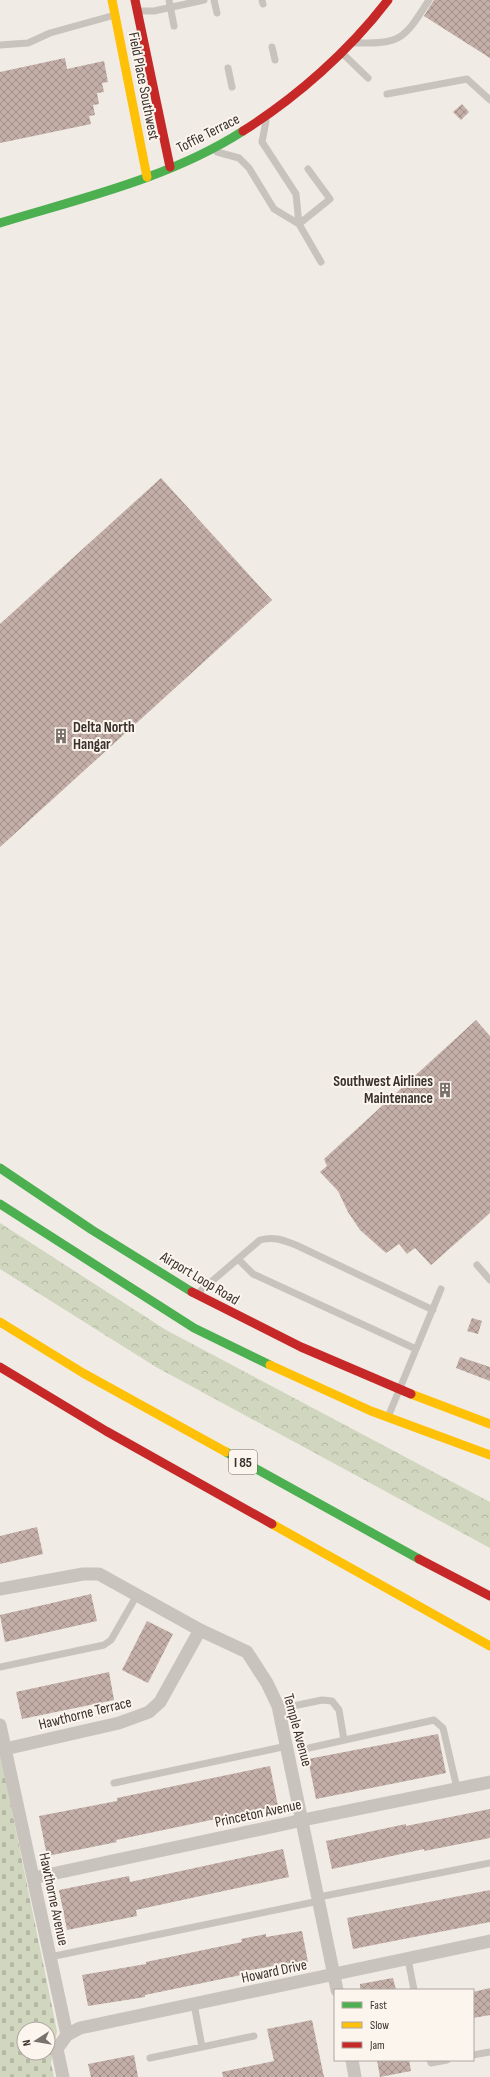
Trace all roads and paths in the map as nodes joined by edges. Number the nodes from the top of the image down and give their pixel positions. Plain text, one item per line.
1 (112, 0) edge
2 (135, 0) edge
3 (204, 0) edge
4 (214, 0) edge
5 (429, 0) edge
6 (384, 1) edge
7 (170, 4) edge
8 (127, 13) junction
9 (217, 13) dead end
10 (174, 26) dead end
11 (352, 43) junction
12 (0, 45) edge
13 (272, 47) dead end
14 (341, 53) junction
15 (275, 60) dead end
16 (228, 68) dead end
17 (368, 78) dead end
18 (232, 88) dead end
19 (387, 94) dead end
20 (490, 100) edge
21 (270, 112) junction
22 (208, 151) junction
23 (170, 167) junction
24 (308, 169) dead end
25 (147, 177) junction
26 (0, 222) edge
27 (299, 224) junction
28 (321, 262) dead end
29 (0, 1168) edge
30 (0, 1204) edge
31 (238, 1259) junction
32 (477, 1265) dead end
33 (490, 1280) edge
34 (441, 1289) dead end
35 (196, 1294) junction
36 (433, 1310) junction
37 (0, 1322) edge
38 (416, 1348) junction
39 (0, 1367) edge
40 (398, 1389) junction
41 (388, 1418) junction
42 (490, 1424) edge
43 (490, 1455) edge
44 (0, 1589) edge
45 (137, 1595) junction
46 (490, 1596) edge
47 (200, 1630) junction
48 (488, 1646) edge
49 (0, 1666) edge
50 (279, 1709) junction
51 (0, 1725) edge
52 (344, 1740) junction
53 (287, 1746) junction
54 (309, 1748) dead end
55 (5, 1749) junction
56 (490, 1782) edge
57 (114, 1783) dead end
58 (457, 1788) junction
59 (303, 1820) junction
60 (490, 1863) edge
61 (33, 1878) junction
62 (319, 1899) junction
63 (490, 1941) edge
64 (50, 1957) junction
65 (408, 1959) junction
66 (334, 1974) junction
67 (337, 1989) edge
68 (414, 1989) edge
69 (194, 2004) junction
70 (67, 2035) junction
71 (254, 2036) dead end
72 (202, 2047) junction
73 (490, 2052) edge
74 (474, 2055) edge
75 (150, 2058) dead end
76 (352, 2061) edge
77 (430, 2061) edge
78 (441, 2061) edge
79 (63, 2077) edge
80 (355, 2077) edge

1 - 8 main road, Field Place Southwest
2 - 8 main road, Field Place Southwest
3 - 7 lane
4 - 9 lane
5 - 11 lane
6 - 11 main road, Toffie Terrace
7 - 8 lane
7 - 10 lane
8 - 12 lane
8 - 23 main road, Field Place Southwest
8 - 25 main road, Field Place Southwest
11 - 14 main road, Toffie Terrace
13 - 15 lane
14 - 17 lane
14 - 21 main road, Toffie Terrace
16 - 18 lane
19 - 20 lane
21 - 22 main road, Toffie Terrace
21 - 27 lane
22 - 23 main road, Toffie Terrace
22 - 27 lane
23 - 25 main road, Toffie Terrace
24 - 27 lane
25 - 26 main road, Toffie Terrace
27 - 28 lane
29 - 35 main road, Airport Loop Road
30 - 41 main road
31 - 35 lane
31 - 36 lane
31 - 38 lane
32 - 33 lane
34 - 36 lane
35 - 40 main road, Airport Loop Road
36 - 38 lane
37 - 46 main road, I 85
38 - 40 lane
39 - 48 main road, I 85
40 - 41 lane
40 - 42 main road, Airport Loop Road
41 - 43 main road
44 - 45 street, Temple Avenue
45 - 47 street, Temple Avenue
45 - 49 lane
47 - 50 street, Temple Avenue
47 - 55 street, Hawthorne Terrace
50 - 52 lane
50 - 53 street, Temple Avenue
51 - 55 street, Hawthorne Avenue
52 - 54 lane
52 - 58 lane
53 - 57 lane
53 - 59 street, Temple Avenue
55 - 61 street, Hawthorne Avenue
56 - 58 street, Princeton Avenue
58 - 59 street, Princeton Avenue
59 - 61 street, Princeton Avenue
59 - 62 street, Temple Avenue
60 - 62 lane
61 - 64 street, Hawthorne Avenue
62 - 64 lane
62 - 66 street, Temple Avenue
63 - 65 street, Howard Drive
64 - 70 street, Hawthorne Avenue
65 - 66 street, Howard Drive
65 - 68 lane
66 - 67 street, Temple Avenue
66 - 69 street, Howard Drive
69 - 70 street, Howard Drive
69 - 72 lane
70 - 79 street
71 - 72 lane
72 - 75 lane
73 - 74 lane
76 - 80 street
77 - 78 lane

